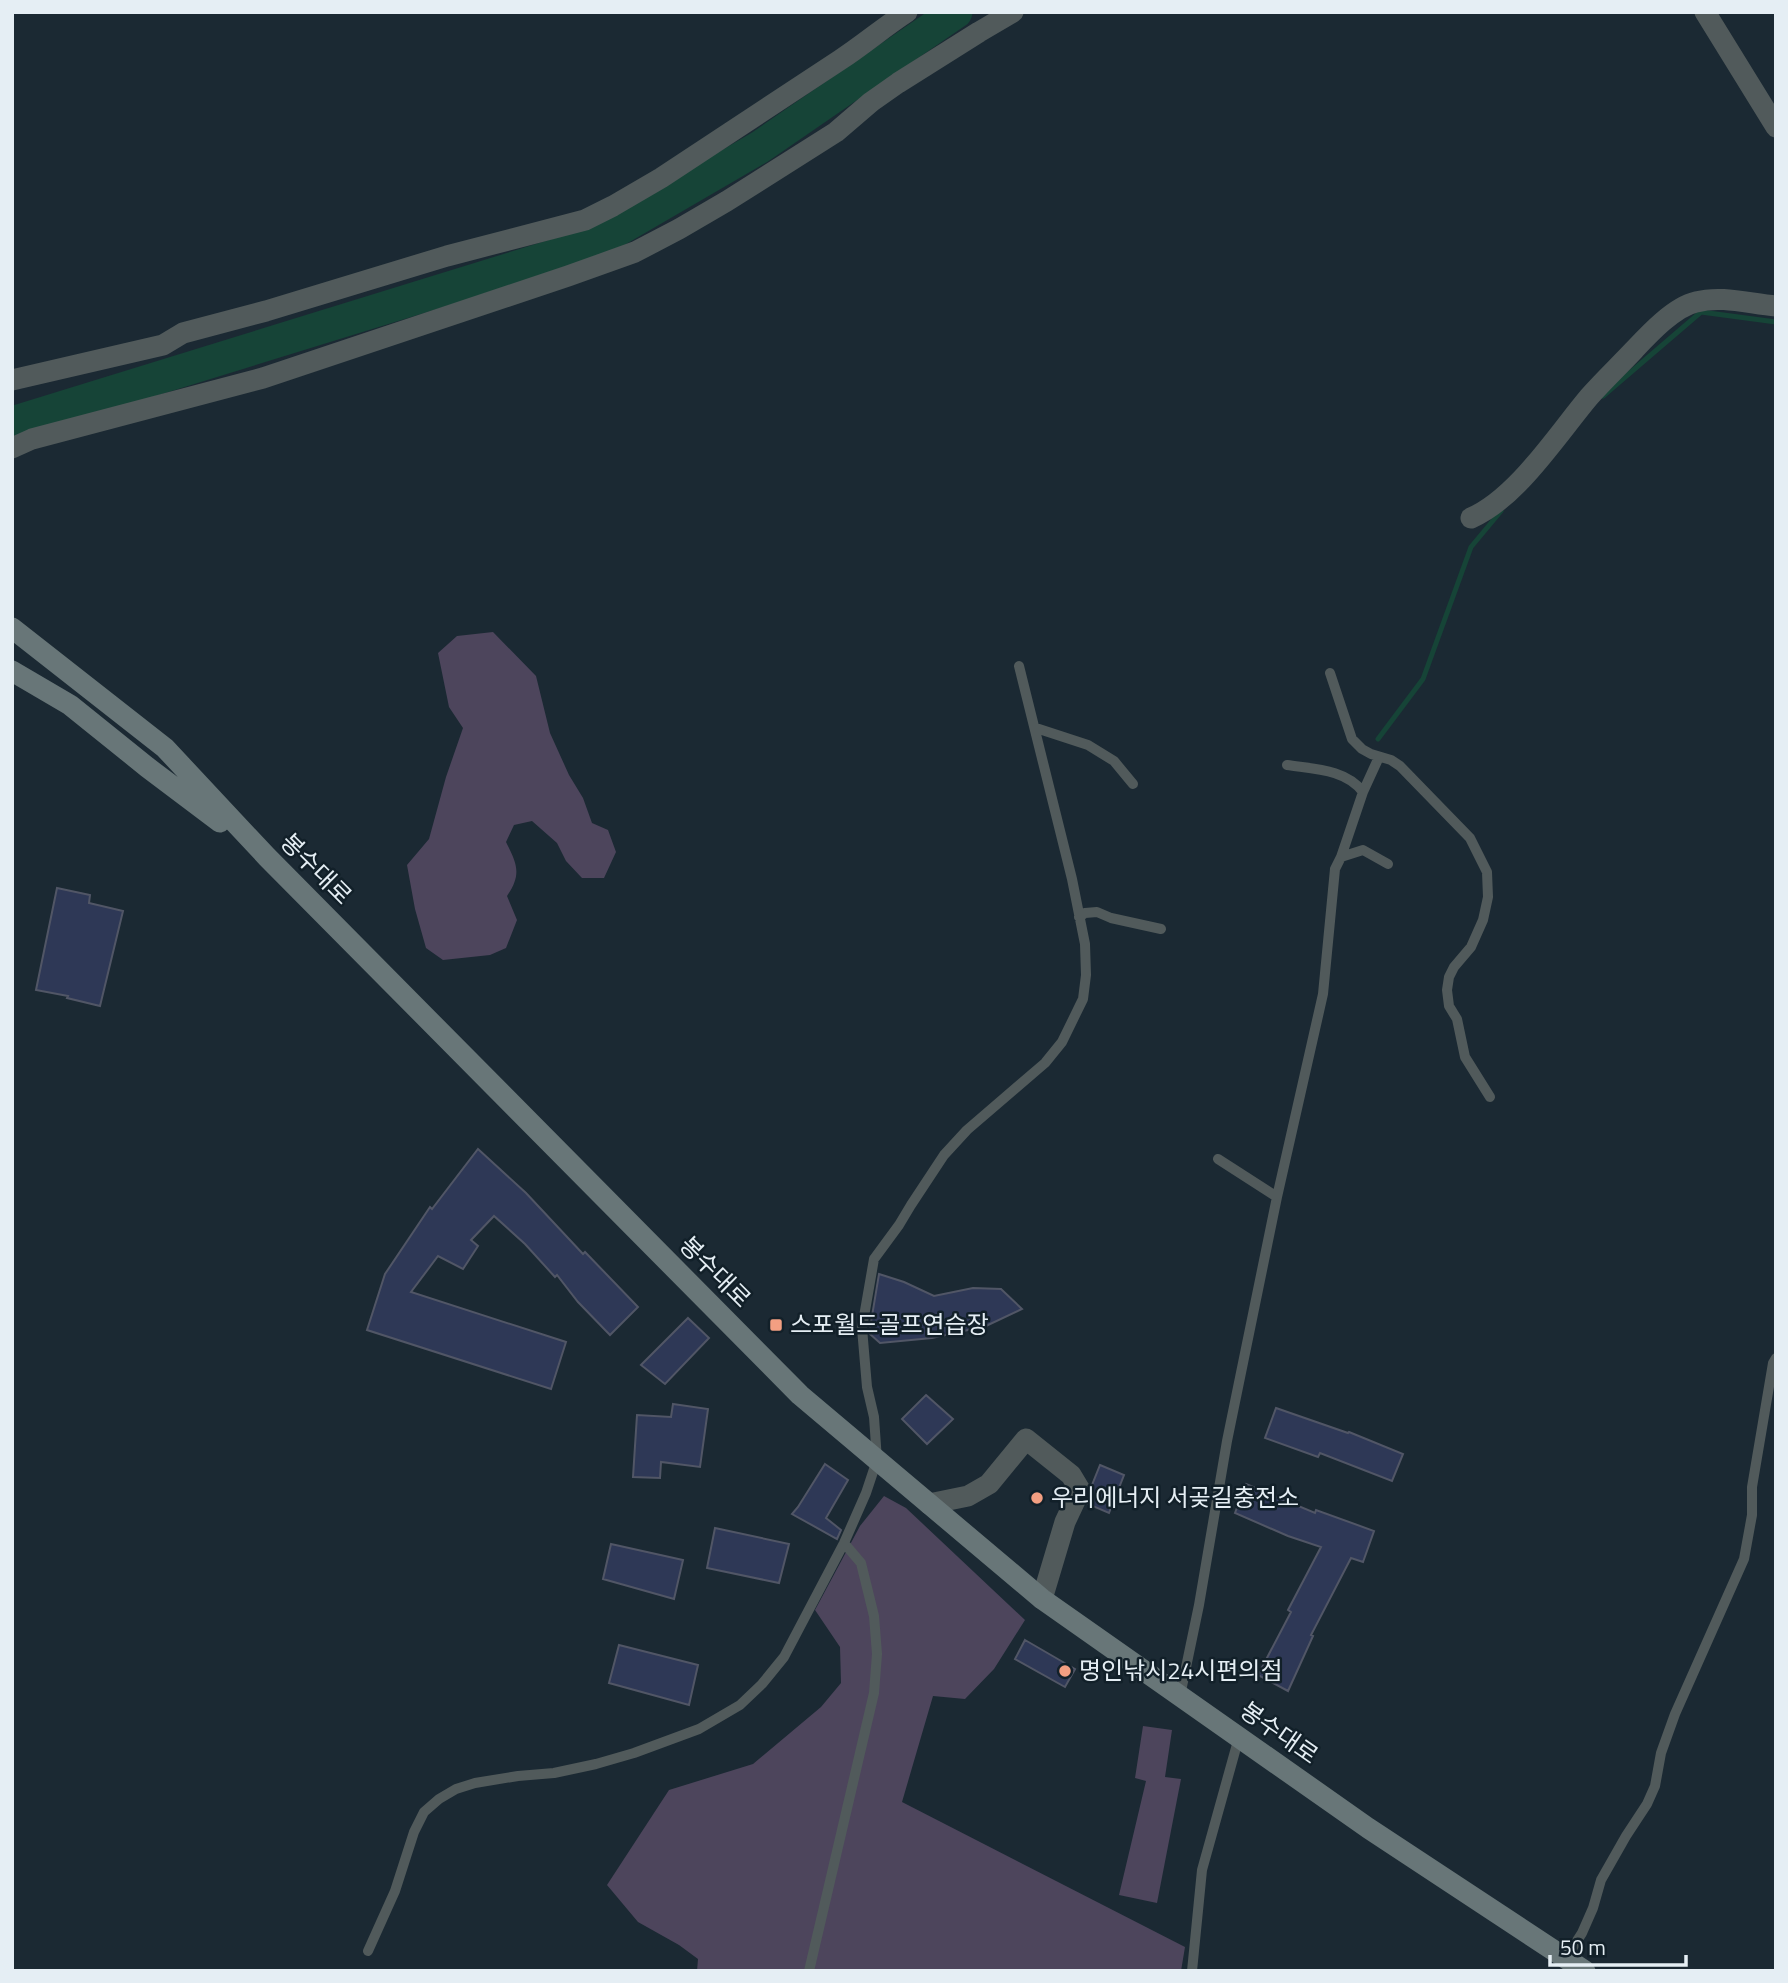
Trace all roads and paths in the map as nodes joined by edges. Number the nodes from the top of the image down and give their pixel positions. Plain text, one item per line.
1 (907, 12) edge
2 (1013, 12) edge
3 (1705, 12) edge
4 (1776, 127) edge
5 (1776, 306) edge
6 (12, 380) edge
7 (12, 448) edge
8 (1471, 518) dead end
9 (12, 628) edge
10 (12, 644) edge
11 (1019, 666) dead end
12 (60, 667) junction
13 (12, 671) edge
14 (1330, 673) dead end
15 (1036, 728) junction
16 (1379, 757) junction
17 (1287, 765) dead end
18 (1133, 784) dead end
19 (1363, 792) junction
20 (267, 857) junction
21 (1341, 857) junction
22 (1388, 864) dead end
23 (1079, 917) junction
24 (1161, 929) dead end
25 (1490, 1097) dead end
26 (1217, 1159) dead end
27 (1277, 1197) junction
28 (1776, 1357) edge
29 (877, 1460) junction
30 (929, 1504) junction
31 (844, 1543) junction
32 (1042, 1600) junction
33 (1180, 1696) junction
34 (1239, 1737) junction
35 (369, 1951) dead end
36 (1566, 1958) junction
37 (809, 1971) edge
38 (1192, 1971) edge
39 (1585, 1971) edge

1 - 6 street
2 - 7 street
3 - 4 street
5 - 8 street
9 - 12 main road, 봉수대로
10 - 12 main road
11 - 15 lane
12 - 20 main road, 봉수대로
13 - 20 main road
14 - 16 lane
15 - 18 lane
15 - 23 lane
16 - 19 lane
16 - 25 lane
17 - 19 lane
19 - 21 lane
20 - 29 main road, 봉수대로
21 - 22 lane
21 - 27 lane
23 - 24 lane
23 - 29 lane
26 - 27 lane
27 - 33 lane
28 - 36 lane
29 - 30 main road, 봉수대로
29 - 31 lane
30 - 32 main road, 봉수대로
30 - 32 street
31 - 35 lane
31 - 37 lane
32 - 33 main road, 봉수대로
33 - 34 main road, 봉수대로
34 - 36 main road, 봉수대로
34 - 38 lane
36 - 39 main road, 봉수대로

